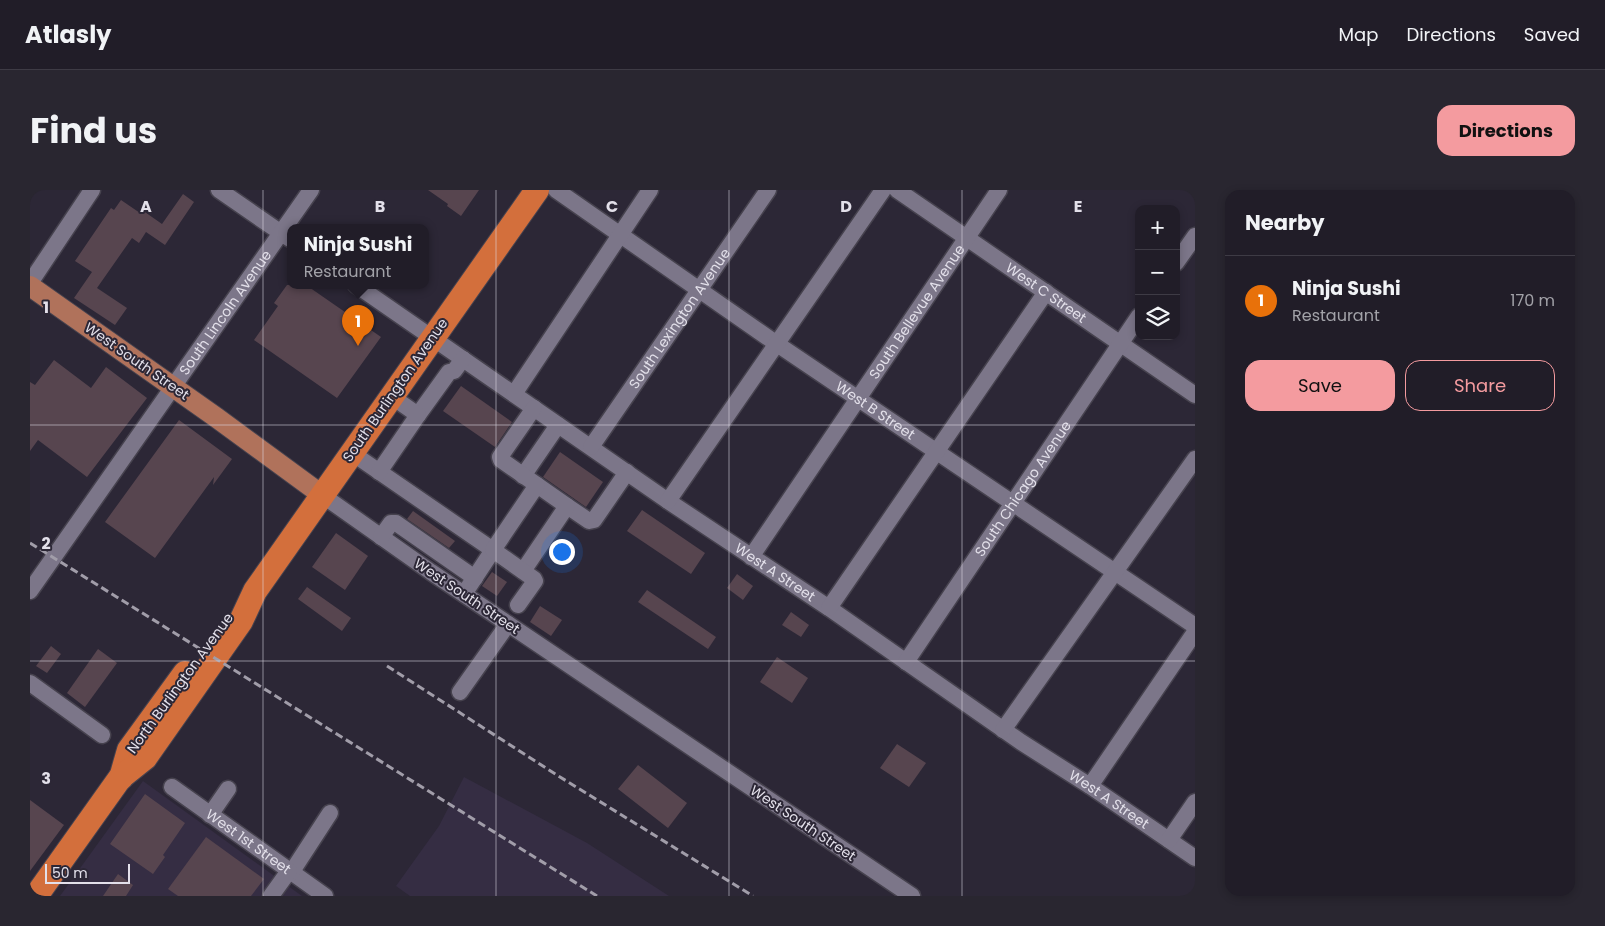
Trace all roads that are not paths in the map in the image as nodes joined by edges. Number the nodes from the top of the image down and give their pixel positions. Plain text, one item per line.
1 (92, 190) edge
2 (219, 190) edge
3 (311, 190) edge
4 (536, 190) edge
5 (556, 190) edge
6 (650, 190) edge
7 (768, 190) edge
8 (883, 190) edge
9 (897, 190) edge
10 (999, 190) edge
11 (293, 224) edge
12 (620, 233) junction
13 (286, 236) edge
14 (1195, 236) edge
15 (966, 238) junction
16 (1180, 257) edge
17 (30, 285) edge
18 (362, 289) edge
19 (699, 289) junction
20 (1046, 292) junction
21 (1135, 322) edge
22 (432, 337) junction
23 (1120, 343) junction
24 (777, 344) junction
25 (463, 359) junction
26 (174, 387) junction
27 (514, 394) junction
28 (1195, 395) edge
29 (391, 396) junction
30 (857, 398) junction
31 (534, 408) junction
32 (418, 416) junction
33 (558, 424) junction
34 (591, 447) junction
35 (936, 452) junction
36 (352, 453) junction
37 (1195, 459) edge
38 (379, 472) junction
39 (627, 472) junction
40 (523, 476) junction
41 (537, 486) junction
42 (322, 495) junction
43 (668, 502) junction
44 (1012, 504) junction
45 (568, 506) junction
46 (381, 537) junction
47 (493, 550) junction
48 (751, 557) junction
49 (523, 571) junction
50 (1114, 573) junction
51 (474, 578) junction
52 (255, 590) joint
53 (30, 591) edge
54 (464, 594) junction
55 (518, 605) dead end
56 (829, 608) junction
57 (508, 624) junction
58 (1195, 626) edge
59 (1195, 632) edge
60 (906, 662) junction
61 (30, 683) edge
62 (460, 692) dead end
63 (1004, 730) junction
64 (102, 735) dead end
65 (1090, 786) junction
66 (172, 787) dead end
67 (228, 789) dead end
68 (1195, 802) edge
69 (330, 813) dead end
70 (210, 815) junction
71 (1169, 840) junction
72 (1195, 858) edge
73 (290, 872) junction
74 (36, 896) edge
75 (271, 896) edge
76 (324, 896) edge
77 (912, 896) edge

1 - 17 street
2 - 13 street
3 - 11 street, South Lincoln Avenue
4 - 22 highway, South Burlington Avenue
5 - 12 street, West B Street
6 - 12 street
7 - 19 street, South Lexington Avenue
8 - 24 street
9 - 15 street, West C Street
10 - 15 street, South Bellevue Avenue
12 - 19 street, West B Street
12 - 27 street
13 - 26 street, South Lincoln Avenue
14 - 16 street
15 - 20 street, West C Street
15 - 30 street, South Bellevue Avenue
17 - 26 main road, West South Street
18 - 22 street, West A Street
19 - 24 street, West B Street
19 - 34 street, South Lexington Avenue
20 - 23 street, West C Street
20 - 35 street
21 - 23 street, South Chicago Avenue
22 - 25 street, West A Street
22 - 29 highway, South Burlington Avenue
23 - 28 street, West C Street
23 - 44 street, South Chicago Avenue
24 - 30 street, West B Street
24 - 43 street
25 - 27 street, West A Street
25 - 32 street
26 - 42 main road, West South Street
26 - 53 street, South Lincoln Avenue
27 - 31 street, West A Street
29 - 32 street
29 - 36 highway, South Burlington Avenue
30 - 35 street, West B Street
30 - 48 street, South Bellevue Avenue
31 - 33 street, West A Street
31 - 40 street
32 - 38 street
33 - 34 street, West A Street
33 - 40 street
34 - 39 street, West A Street
35 - 44 street, West B Street
35 - 56 street
36 - 38 street
36 - 42 highway, South Burlington Avenue
37 - 50 street
38 - 47 street
39 - 43 street, West A Street
39 - 45 street
40 - 41 street
41 - 45 street
41 - 47 street
42 - 46 street, West South Street
42 - 52 highway, South Burlington Avenue
43 - 48 street, West A Street
44 - 50 street, West B Street
44 - 60 street, South Chicago Avenue
45 - 49 street
46 - 51 street
46 - 54 street, West South Street
47 - 49 street
47 - 51 street
48 - 56 street, West A Street
49 - 55 street
50 - 58 street, West B Street
50 - 63 street
51 - 54 street
52 - 74 highway, North Burlington Avenue
54 - 57 street, West South Street
56 - 60 street, West A Street
57 - 62 street
57 - 77 street, West South Street
59 - 65 street
60 - 63 street, West A Street
61 - 64 street
63 - 65 street, West A Street
65 - 71 street, West A Street
66 - 70 street, West 1st Street
67 - 70 street
68 - 71 street
69 - 73 street
70 - 73 street, West 1st Street
71 - 72 street, West A Street
73 - 75 street
73 - 76 street, West 1st Street

